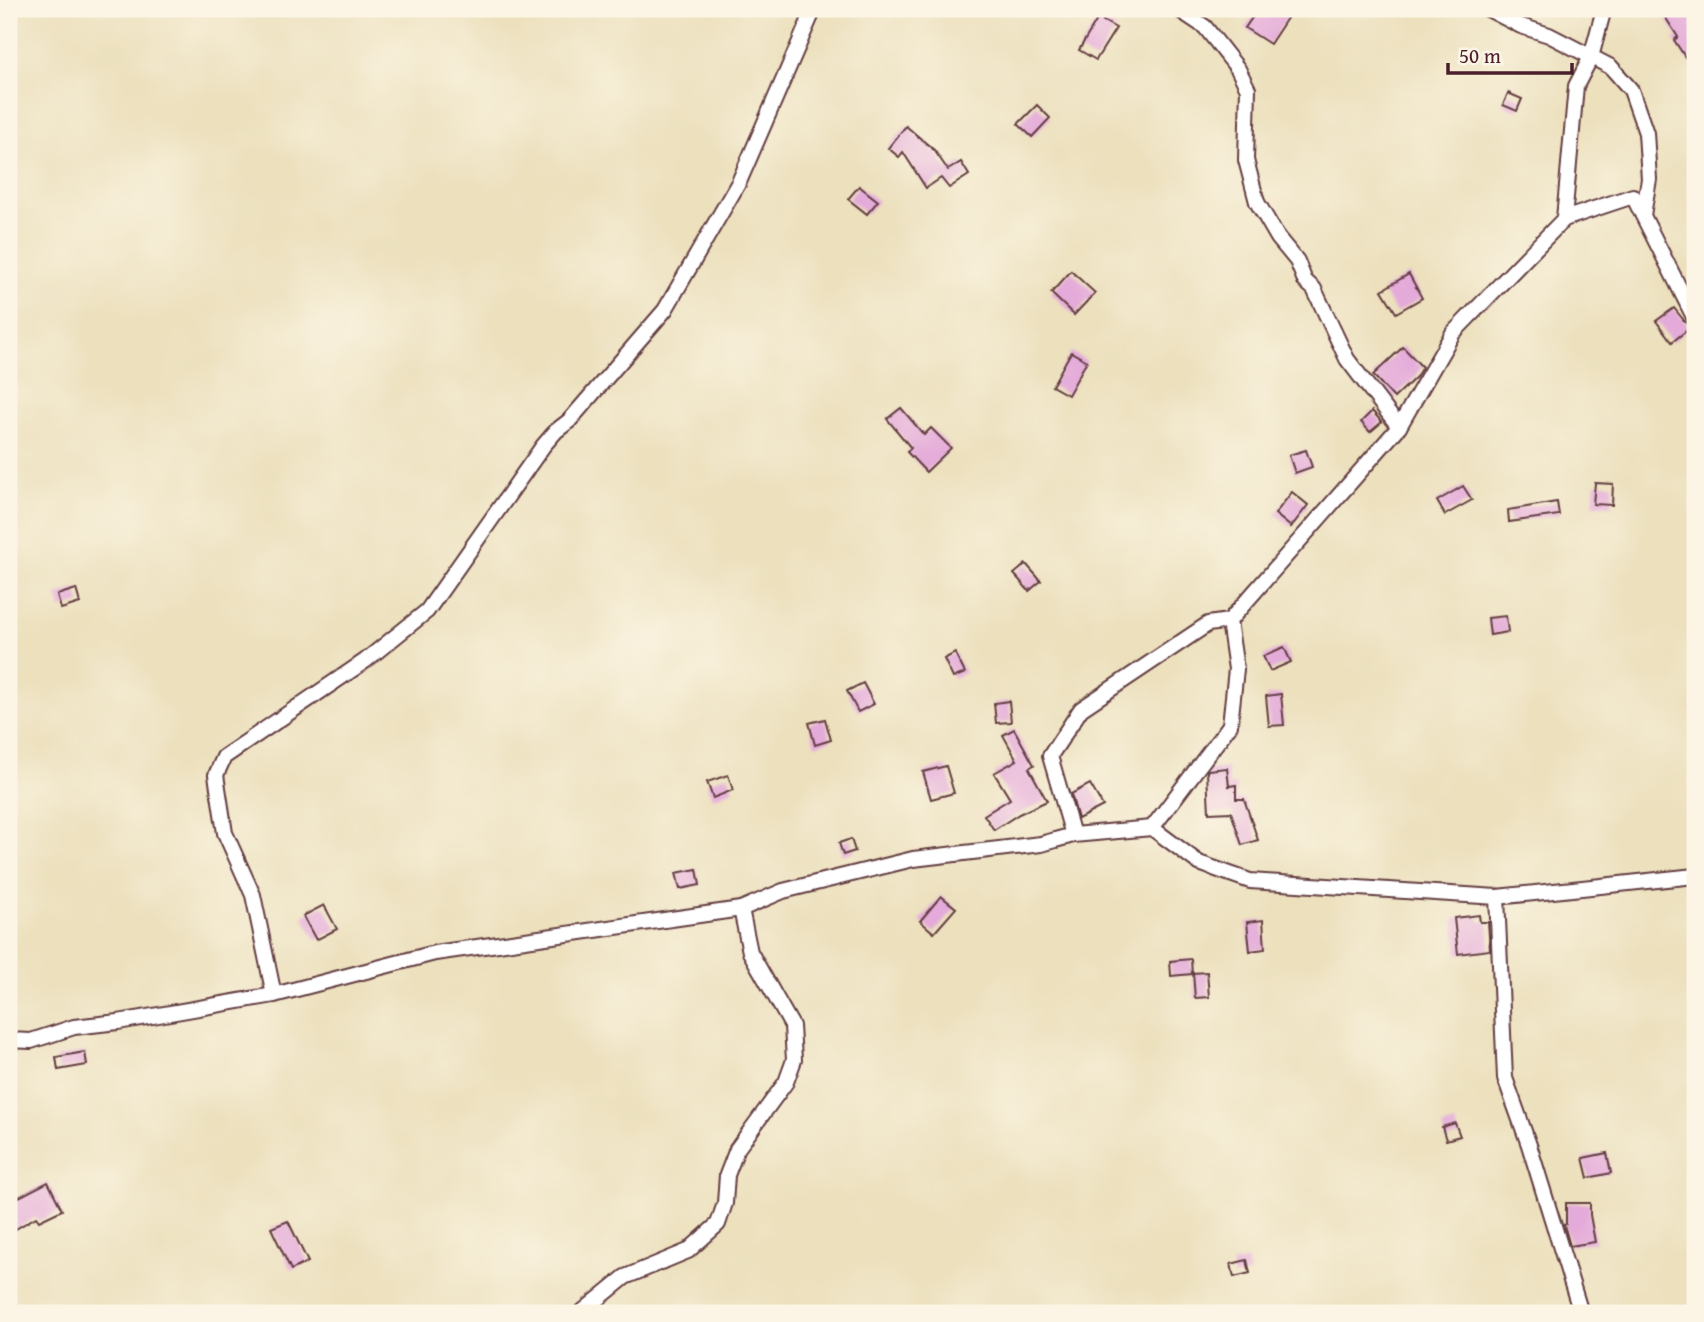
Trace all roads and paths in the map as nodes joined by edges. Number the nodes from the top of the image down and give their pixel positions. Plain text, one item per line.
1 (814, 9) edge
2 (1178, 9) edge
3 (1488, 9) edge
4 (1604, 9) edge
5 (1591, 57) junction
6 (1643, 215) junction
7 (1564, 219) junction
8 (1695, 319) edge
9 (1399, 427) junction
10 (1229, 621) junction
11 (1152, 828) junction
12 (1073, 835) junction
13 (1695, 876) edge
14 (1497, 897) junction
15 (741, 909) junction
16 (274, 995) junction
17 (9, 1040) edge
18 (581, 1313) edge
19 (1581, 1313) edge

1 - 16 street
2 - 9 street
3 - 5 street
4 - 5 street
5 - 6 street
5 - 7 street
6 - 7 street
6 - 8 street
7 - 9 street
9 - 10 street
10 - 11 street
10 - 12 street
11 - 12 street
11 - 14 street
12 - 15 street
13 - 14 street
14 - 19 street
15 - 16 street
15 - 18 street
16 - 17 street

